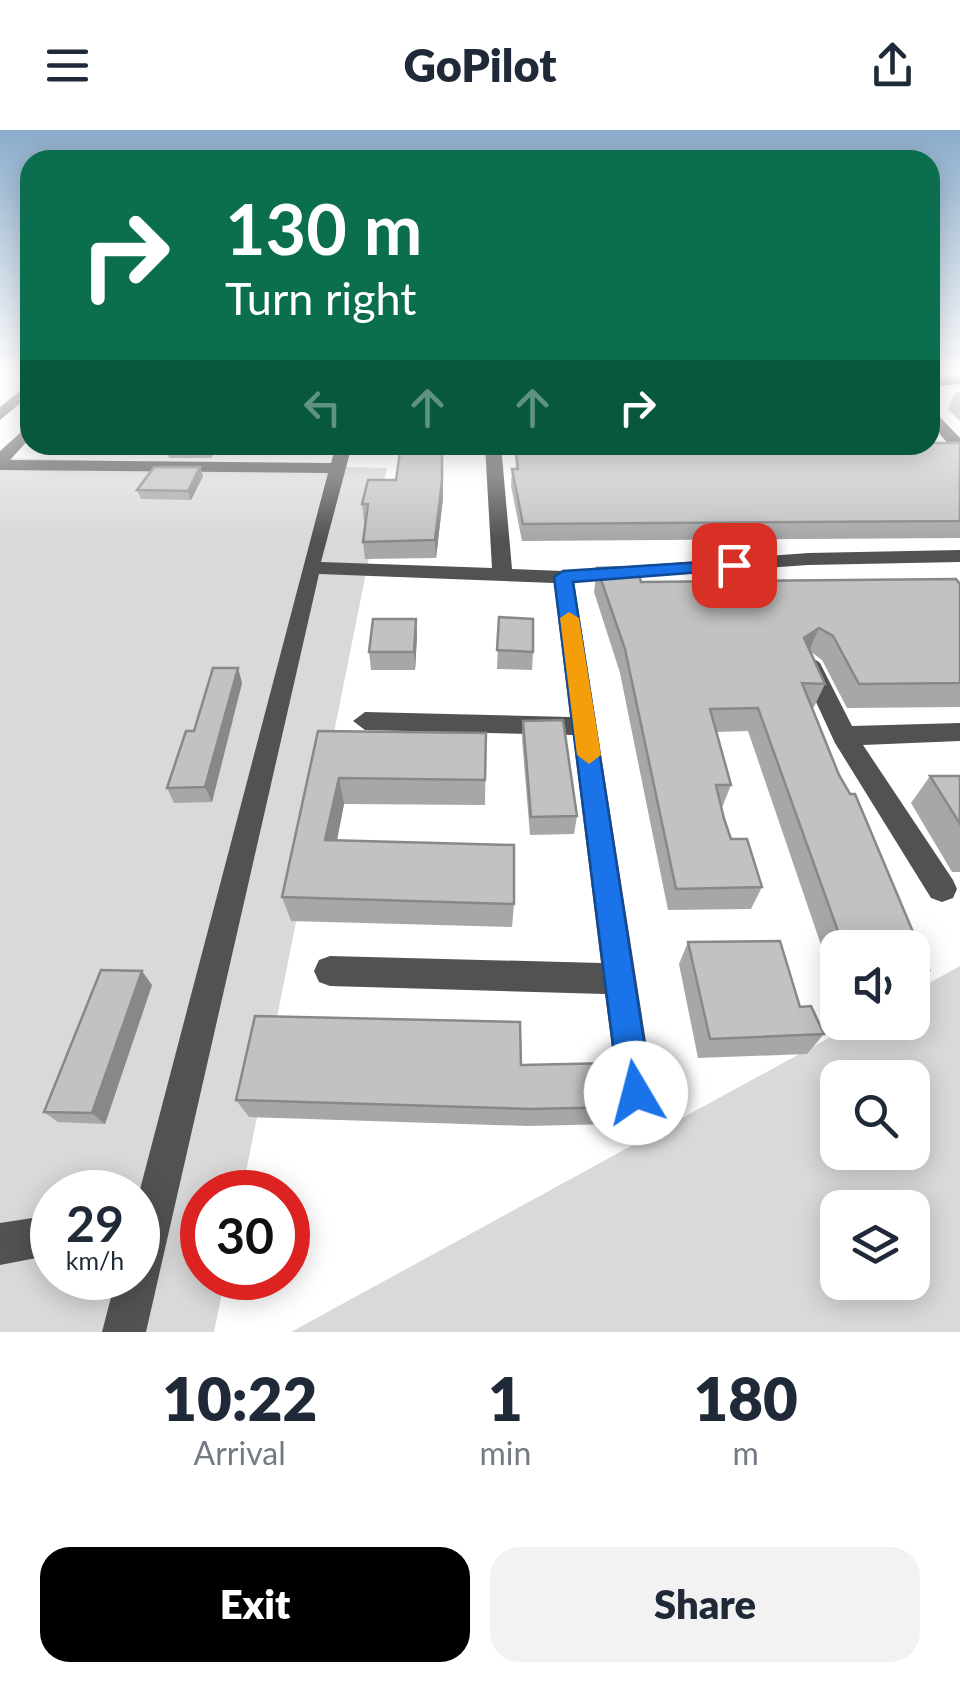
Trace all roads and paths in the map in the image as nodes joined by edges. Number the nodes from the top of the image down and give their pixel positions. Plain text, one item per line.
1 (20, 441) edge
2 (41, 455) edge
3 (493, 455) edge
4 (341, 457) edge
5 (0, 463) edge
6 (33, 465) junction
7 (958, 559) edge
8 (310, 568) junction
9 (502, 575) junction
10 (563, 577) junction
11 (809, 662) edge
12 (365, 722) dead end
13 (585, 726) junction
14 (960, 732) edge
15 (844, 736) junction
16 (942, 889) dead end
17 (330, 972) dead end
18 (620, 979) junction
19 (636, 1093) dead end
20 (157, 1170) edge
21 (30, 1238) edge
22 (0, 1244) edge
23 (132, 1300) edge
24 (124, 1332) edge

1 - 5 street
2 - 6 street
3 - 9 street
4 - 6 street
4 - 8 street
5 - 6 street
7 - 10 street
8 - 9 street
8 - 20 street
9 - 10 street
10 - 13 street
11 - 15 street
12 - 13 street
13 - 18 street
14 - 15 street
15 - 16 street
17 - 18 street
18 - 19 street
21 - 22 street
23 - 24 street

